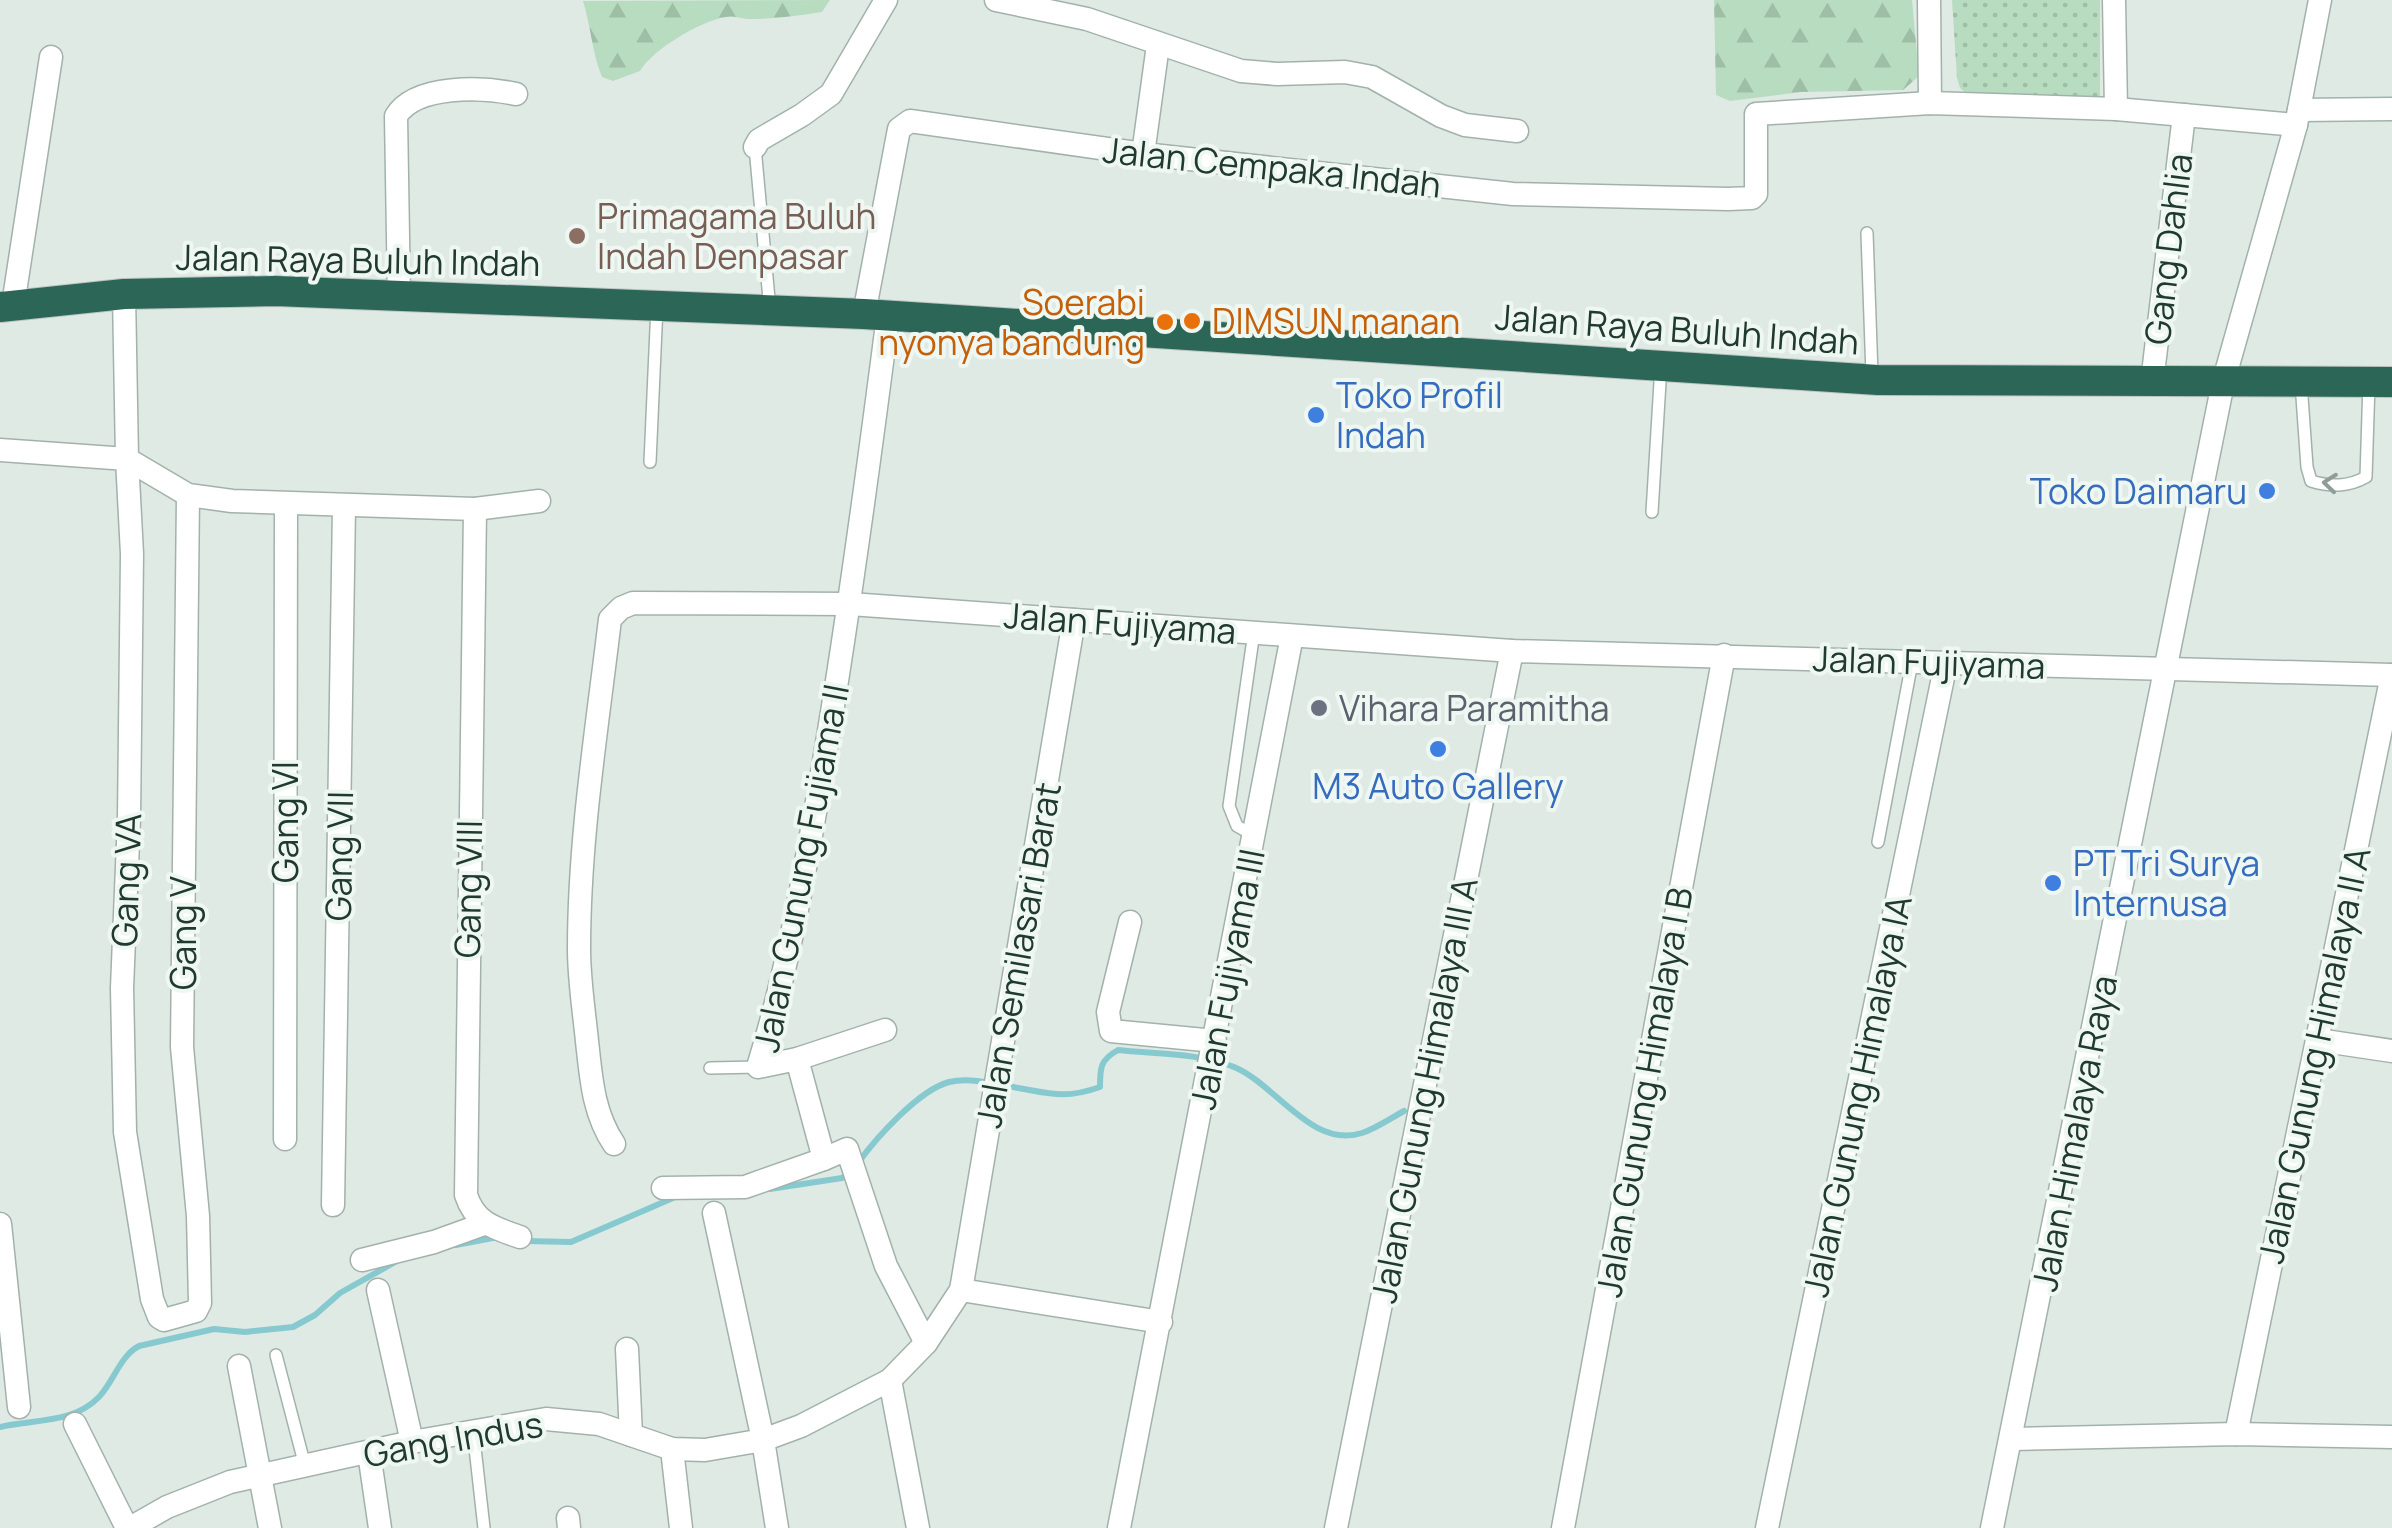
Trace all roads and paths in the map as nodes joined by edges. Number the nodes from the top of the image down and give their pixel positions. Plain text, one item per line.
1 (886, 0) edge
2 (996, 0) edge
3 (1929, 0) edge
4 (2114, 0) edge
5 (2320, 0) edge
6 (1158, 45) junction
7 (51, 58) dead end
8 (516, 94) dead end
9 (1930, 103) junction
10 (2116, 109) junction
11 (2392, 110) edge
12 (2184, 116) junction
13 (2298, 118) junction
14 (1518, 131) dead end
15 (754, 147) joint
16 (1143, 154) junction
17 (1867, 233) dead end
18 (124, 294) junction
19 (399, 297) junction
20 (7, 306) edge
21 (657, 306) junction
22 (770, 310) junction
23 (876, 315) junction
24 (1661, 366) junction
25 (1872, 380) junction
26 (2152, 382) junction
27 (2301, 382) junction
28 (2380, 382) edge
29 (2223, 383) junction
30 (0, 450) edge
31 (126, 460) junction
32 (650, 462) dead end
33 (188, 495) junction
34 (540, 501) dead end
35 (286, 505) junction
36 (344, 507) junction
37 (475, 509) junction
38 (1652, 512) dead end
39 (850, 604) junction
40 (1074, 620) junction
41 (1254, 632) junction
42 (1292, 636) junction
43 (1512, 651) junction
44 (1724, 656) junction
45 (1912, 662) junction
46 (1946, 664) junction
47 (2168, 670) junction
48 (2392, 675) edge
49 (1255, 836) junction
50 (1878, 842) dead end
51 (1130, 922) dead end
52 (885, 1030) dead end
53 (2318, 1040) junction
54 (1215, 1041) junction
55 (2392, 1051) edge
56 (797, 1059) junction
57 (758, 1067) junction
58 (710, 1068) dead end
59 (285, 1139) dead end
60 (614, 1144) dead end
61 (824, 1159) junction
62 (662, 1188) dead end
63 (334, 1205) dead end
64 (714, 1213) dead end
65 (0, 1224) edge
66 (484, 1224) junction
67 (520, 1237) dead end
68 (362, 1260) dead end
69 (378, 1290) dead end
70 (961, 1290) junction
71 (152, 1299) joint
72 (1161, 1322) junction
73 (926, 1343) junction
74 (627, 1349) dead end
75 (276, 1355) dead end
76 (239, 1366) dead end
77 (890, 1380) junction
78 (19, 1408) dead end
79 (75, 1424) dead end
80 (473, 1430) junction
81 (2236, 1434) junction
82 (631, 1436) junction
83 (2392, 1438) edge
84 (2012, 1439) junction
85 (763, 1440) junction
86 (412, 1442) junction
87 (672, 1449) junction
88 (370, 1454) junction
89 (304, 1466) junction
90 (260, 1476) junction
91 (168, 1518) edge
92 (129, 1528) edge
93 (270, 1528) edge
94 (380, 1528) edge
95 (484, 1528) edge
96 (681, 1528) edge
97 (777, 1528) edge
98 (918, 1528) edge
99 (1119, 1528) edge
100 (1336, 1528) edge
101 (1563, 1528) edge
102 (1768, 1528) edge
103 (1992, 1528) edge

1 - 15 street
2 - 6 street
3 - 9 street
4 - 10 street
5 - 13 street, Jalan Himalaya Raya
6 - 14 street
6 - 16 street
7 - 20 street
8 - 19 street
9 - 10 street
9 - 16 street, Jalan Cempaka Indah
10 - 12 street
11 - 13 street
12 - 13 street
12 - 26 street, Gang Dahlia
13 - 29 street, Jalan Himalaya Raya
15 - 22 lane
16 - 23 street, Jalan Cempaka Indah
17 - 25 lane
18 - 19 highway, Jalan Raya Buluh Indah
18 - 20 highway, Jalan Raya Buluh Indah
18 - 31 street, Gang VA
19 - 21 highway, Jalan Raya Buluh Indah
21 - 22 highway, Jalan Raya Buluh Indah
21 - 32 lane
22 - 23 highway, Jalan Raya Buluh Indah
23 - 24 highway, Jalan Raya Buluh Indah
23 - 39 street, Jalan Gunung Fujiama II
24 - 25 highway, Jalan Raya Buluh Indah
24 - 38 lane
25 - 26 highway, Jalan Raya Buluh Indah
26 - 29 highway, Jalan Raya Buluh Indah
27 - 28 highway, Jalan Raya Buluh Indah
28 -> 27 lane
27 - 29 highway, Jalan Raya Buluh Indah
29 - 47 street, Jalan Himalaya Raya
30 - 31 street
31 - 33 street
31 - 71 street, Gang VA
33 - 35 street
33 - 71 street, Gang V
34 - 37 street
35 - 36 street
35 - 59 street, Gang VI
36 - 37 street
36 - 63 street, Gang VII
37 - 66 street, Gang VIII
39 - 40 street, Jalan Fujiyama
39 - 57 street, Jalan Gunung Fujiama II
39 - 60 street, Jalan Fujiyama
40 - 41 street, Jalan Fujiyama
40 - 70 street, Jalan Semilasari Barat
41 - 42 street, Jalan Fujiyama
41 - 49 lane
42 - 43 street, Jalan Fujiyama
42 - 49 street, Jalan Fujiyama III
43 - 44 street, Jalan Fujiyama
43 - 100 street, Jalan Gunung Himalaya III A
44 - 45 street, Jalan Fujiyama
44 - 101 street, Jalan Gunung Himalaya I B
45 - 46 street, Jalan Fujiyama
45 - 50 lane
46 - 47 street, Jalan Fujiyama
46 - 102 street, Jalan Gunung Himalaya IA
47 - 48 street, Jalan Fujiyama
47 - 84 street, Jalan Himalaya Raya
48 - 53 street, Jalan Gunung Himalaya II A
49 - 54 street, Jalan Fujiyama III
51 - 54 street
52 - 56 street, Jalan Gunung Fujiama II
53 - 55 street
53 - 81 street, Jalan Gunung Himalaya II A
54 - 72 street, Jalan Fujiyama III
56 - 57 street, Jalan Gunung Fujiama II
56 - 61 street
57 - 58 lane
61 - 62 street
61 - 73 street
64 - 85 street
65 - 78 street
66 - 67 street
66 - 68 street
69 - 86 street
70 - 72 street
70 - 73 street, Jalan Semilasari Barat
72 - 99 street, Jalan Fujiyama III
73 - 77 street, Jalan Semilasari Barat
74 - 82 street
75 - 89 lane
76 - 90 street
77 - 85 street, Gang Indus
77 - 98 street
79 - 92 street
80 - 82 street, Gang Indus
80 - 86 street, Gang Indus
80 - 95 lane
81 - 83 street
81 - 84 street
82 - 87 street, Gang Indus
84 - 103 street, Jalan Himalaya Raya
85 - 87 street, Gang Indus
85 - 97 street
86 - 88 street, Gang Indus
87 - 96 street
88 - 89 street, Gang Indus
88 - 94 street
89 - 90 street, Gang Indus
90 - 91 street, Gang Indus
90 - 93 street
91 - 92 street, Gang Indus

